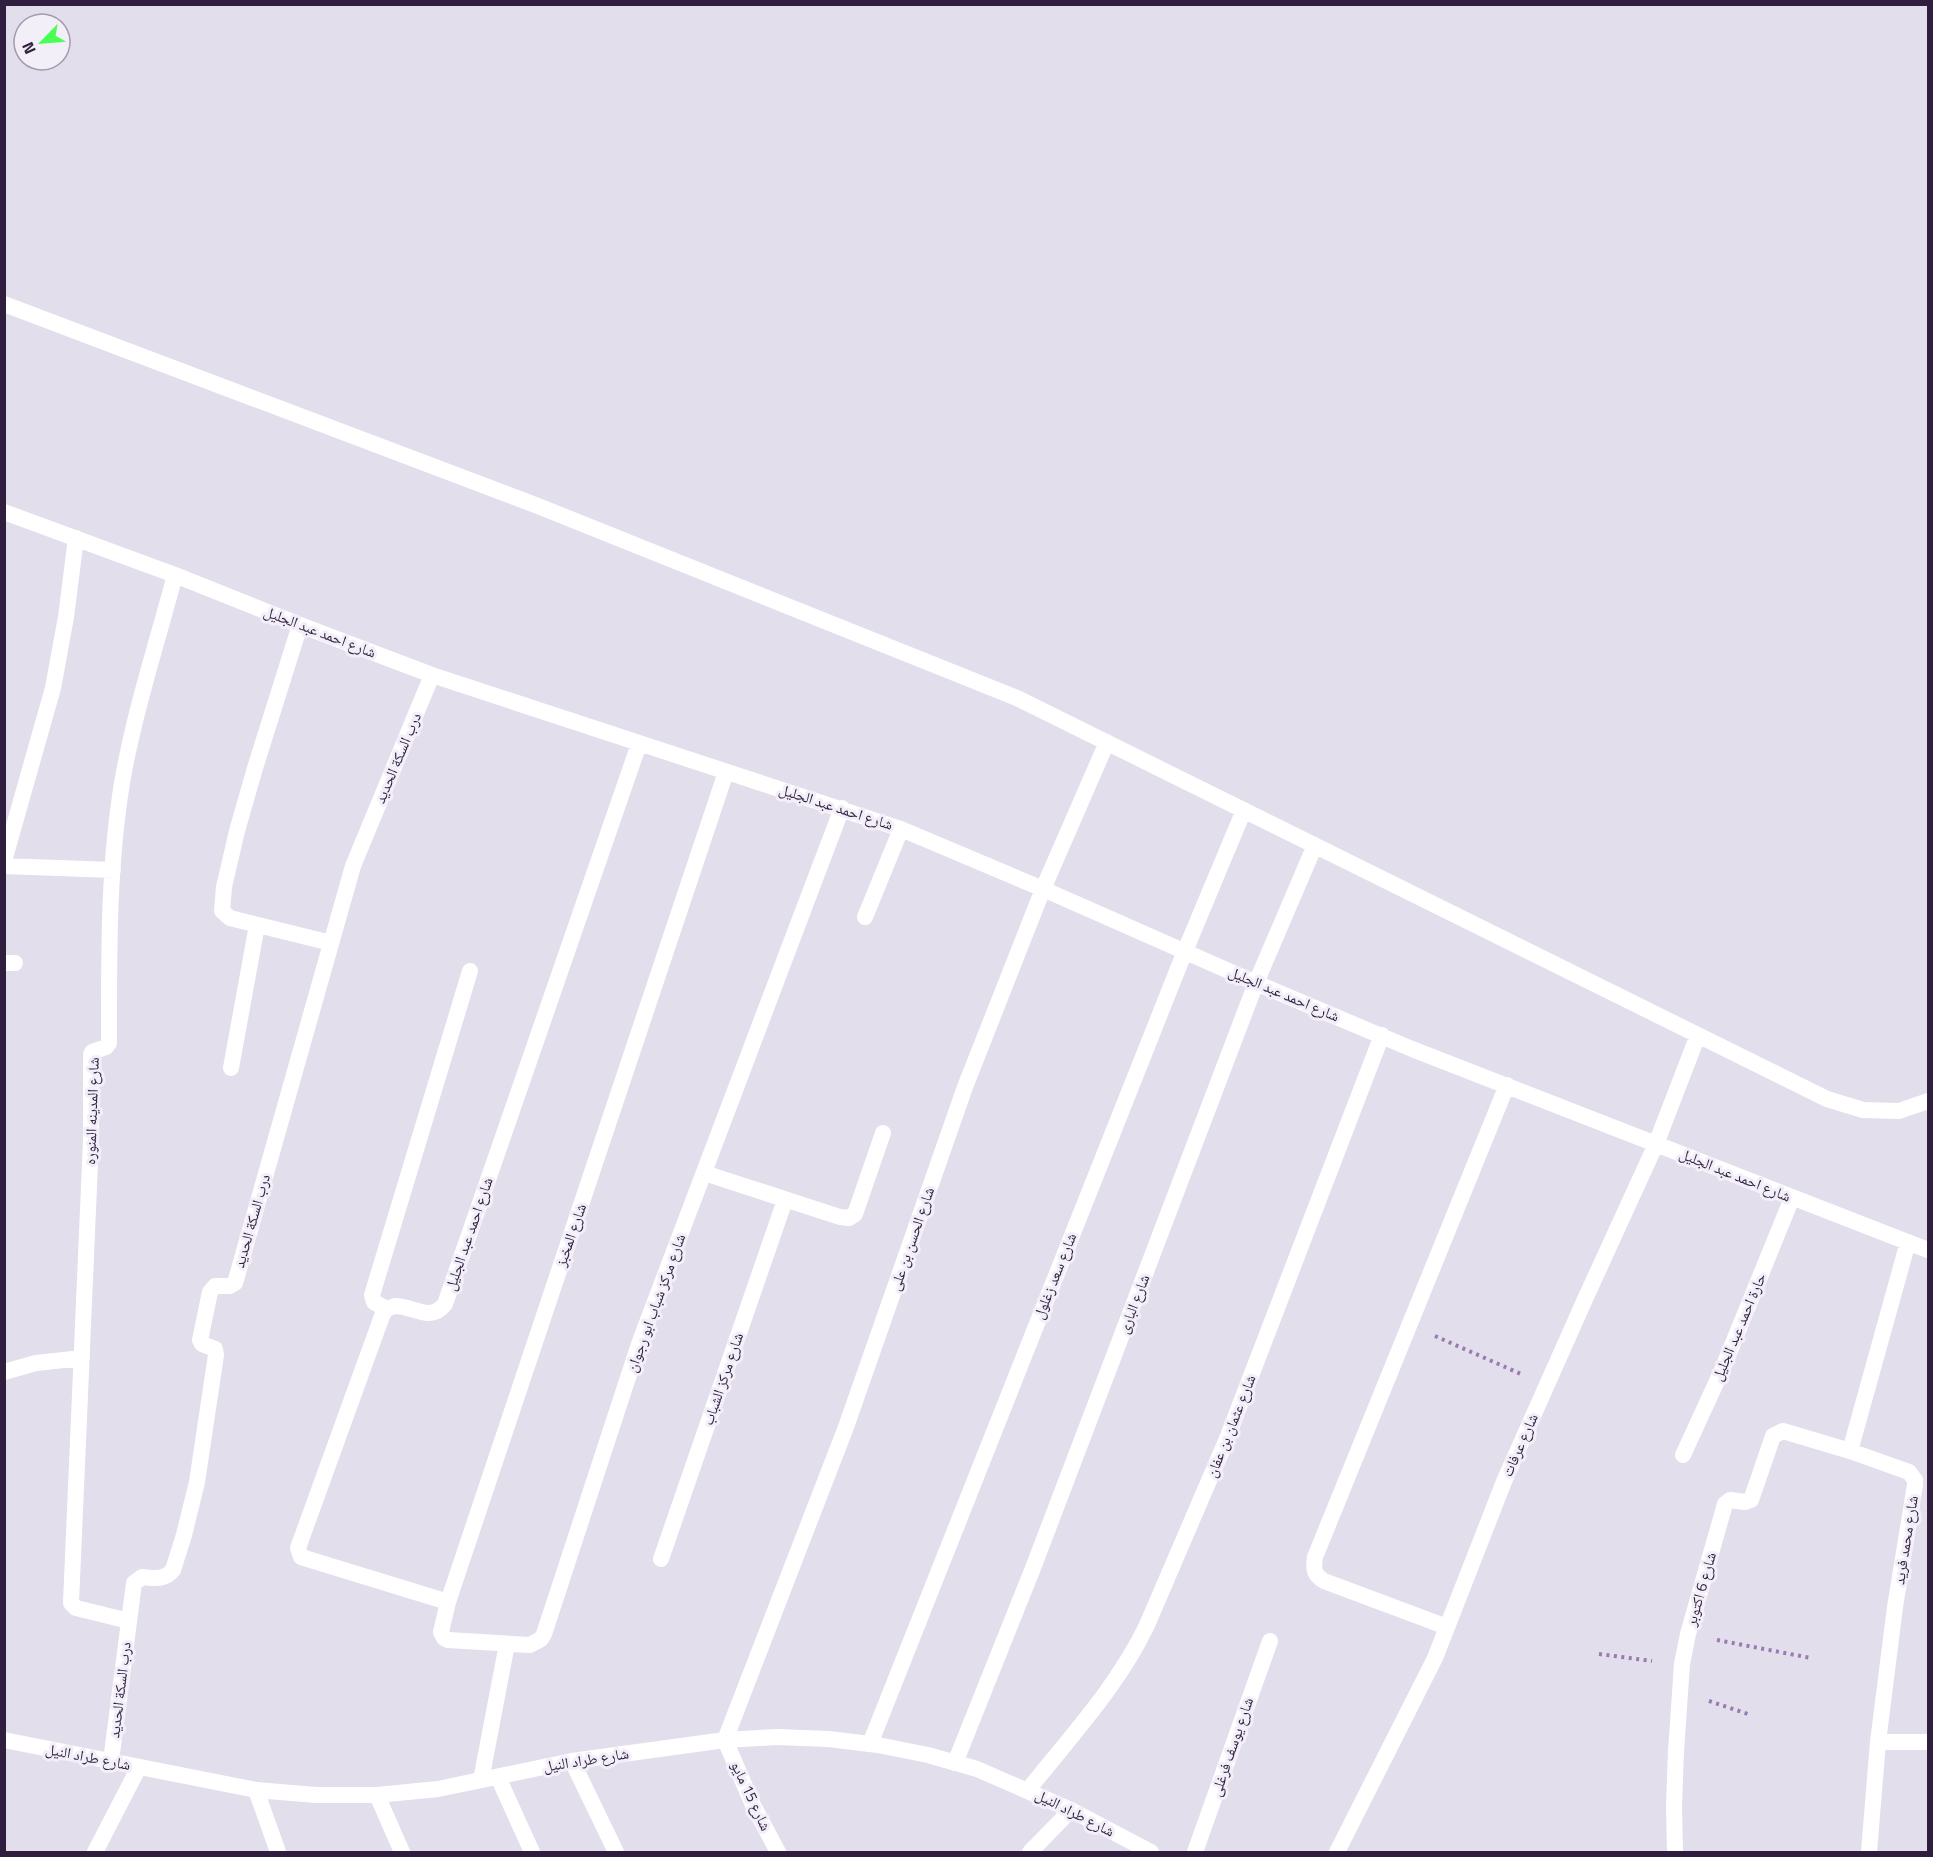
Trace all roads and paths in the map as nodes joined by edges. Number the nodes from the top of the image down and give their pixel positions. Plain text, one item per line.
1 (4, 304) edge
2 (4, 512) edge
3 (76, 538) junction
4 (175, 575) junction
5 (300, 625) junction
6 (432, 675) junction
7 (1107, 742) junction
8 (639, 744) junction
9 (726, 772) junction
10 (842, 808) junction
11 (1244, 810) junction
12 (901, 829) junction
13 (1315, 845) junction
14 (4, 861) edge
15 (4, 866) edge
16 (113, 870) junction
17 (1042, 889) junction
18 (865, 917) dead end
19 (257, 925) junction
20 (331, 943) junction
21 (1185, 951) junction
22 (470, 971) dead end
23 (1256, 983) junction
24 (1382, 1035) junction
25 (1698, 1035) junction
26 (231, 1068) dead end
27 (1507, 1085) junction
28 (1929, 1101) edge
29 (883, 1133) dead end
30 (1656, 1144) junction
31 (705, 1173) junction
32 (1792, 1198) junction
33 (785, 1200) junction
34 (1908, 1242) junction
35 (1929, 1250) edge
36 (386, 1309) junction
37 (1409, 1325) junction
38 (82, 1359) junction
39 (4, 1372) edge
40 (1547, 1385) junction
41 (1850, 1451) junction
42 (1683, 1455) dead end
43 (661, 1559) dead end
44 (448, 1602) junction
45 (129, 1621) junction
46 (1447, 1627) junction
47 (1688, 1634) junction
48 (1270, 1641) dead end
49 (507, 1644) junction
50 (1599, 1654) dead end
51 (1811, 1658) dead end
52 (1682, 1664) junction
53 (1681, 1692) junction
54 (1748, 1714) dead end
55 (4, 1740) edge
56 (725, 1740) junction
57 (1878, 1742) junction
58 (1929, 1742) edge
59 (870, 1743) junction
60 (111, 1761) junction
61 (572, 1761) junction
62 (956, 1763) junction
63 (140, 1767) junction
64 (498, 1777) junction
65 (481, 1780) junction
66 (256, 1790) junction
67 (1028, 1790) junction
68 (377, 1795) junction
69 (1071, 1810) junction
70 (95, 1852) edge
71 (278, 1852) edge
72 (402, 1852) edge
73 (532, 1852) edge
74 (616, 1852) edge
75 (778, 1852) edge
76 (1030, 1852) edge
77 (1151, 1852) edge
78 (1195, 1852) edge
79 (1337, 1852) edge
80 (1675, 1852) edge
81 (1869, 1852) edge

1 - 7 street
2 - 3 street, شارع احمد عبد الجليل
3 - 4 street, شارع احمد عبد الجليل
3 - 14 street
4 - 5 street, شارع احمد عبد الجليل
4 - 16 street, شارع المدينه المنوره
5 - 6 street, شارع احمد عبد الجليل
5 - 19 street
6 - 8 street, شارع احمد عبد الجليل
6 - 20 street, درب السكة الحديد
7 - 11 street
7 - 17 street, شارع الحسن بن على
8 - 9 street, شارع احمد عبد الجليل
8 - 36 street, شارع احمد عبد الجليل
9 - 10 street, شارع احمد عبد الجليل
9 - 44 street, شارع المخبز
10 - 12 street, شارع احمد عبد الجليل
10 - 31 street, شارع مركز شباب ابو رجوان
11 - 13 street
11 - 21 street, شارع سعد زغلول
12 - 17 street, شارع احمد عبد الجليل
12 - 18 street
13 - 23 street, شارع البارى
13 - 25 street
15 - 16 street
16 - 38 street, شارع المدينه المنوره
17 - 21 street, شارع احمد عبد الجليل
17 - 56 street, شارع الحسن بن على
19 - 20 street
19 - 26 street
20 - 45 street, درب السكة الحديد
21 - 23 street, شارع احمد عبد الجليل
21 - 59 street, شارع سعد زغلول
22 - 36 street
23 - 24 street, شارع احمد عبد الجليل
23 - 62 street, شارع البارى
24 - 27 street, شارع احمد عبد الجليل
24 - 67 street, شارع عثمان بن عفان
25 - 28 street
25 - 30 street, شارع عرفات
27 - 30 street, شارع احمد عبد الجليل
27 - 37 street
29 - 33 street
30 - 32 street, شارع احمد عبد الجليل
30 - 40 street, شارع عرفات
31 - 33 street
31 - 49 street, شارع مركز شباب ابو رجوان
32 - 34 street, شارع احمد عبد الجليل
32 - 42 street, حارة احمد عبد الجليل
33 - 43 street, شارع مركز الشباب
34 - 35 street, شارع احمد عبد الجليل
34 - 41 street
36 - 44 street
37 - 40 path
37 - 46 street
38 - 39 street
38 - 45 street, شارع المدينه المنوره
40 - 46 street, شارع عرفات
41 - 47 street, شارع 6 اكتوبر
41 - 57 street, شارع محمد فريد
44 - 49 street, شارع المخبز
45 - 60 street, درب السكة الحديد
46 - 79 street, شارع عرفات
47 - 51 path
47 - 52 street, شارع 6 اكتوبر
48 - 78 street, شارع يوسف فرغلى
49 - 65 street
50 - 52 path
52 - 53 street, شارع 6 اكتوبر
53 - 54 path
53 - 80 street, شارع 6 اكتوبر
55 - 60 street, شارع طراد النيل
56 - 59 street, شارع طراد النيل
56 - 61 street, شارع طراد النيل
56 - 75 street, شارع 15 مايو
57 - 58 street
57 - 81 street, شارع محمد فريد
59 - 62 street, شارع طراد النيل
60 - 63 street, شارع طراد النيل
61 - 64 street, شارع طراد النيل
61 - 74 street
62 - 67 street, شارع طراد النيل
63 - 66 street, شارع طراد النيل
63 - 70 street
64 - 65 street, شارع طراد النيل
64 - 73 street
65 - 68 street, شارع طراد النيل
66 - 68 street, شارع طراد النيل
66 - 71 street
67 - 69 street, شارع طراد النيل
68 - 72 street
69 - 76 street
69 - 77 street, شارع طراد النيل

